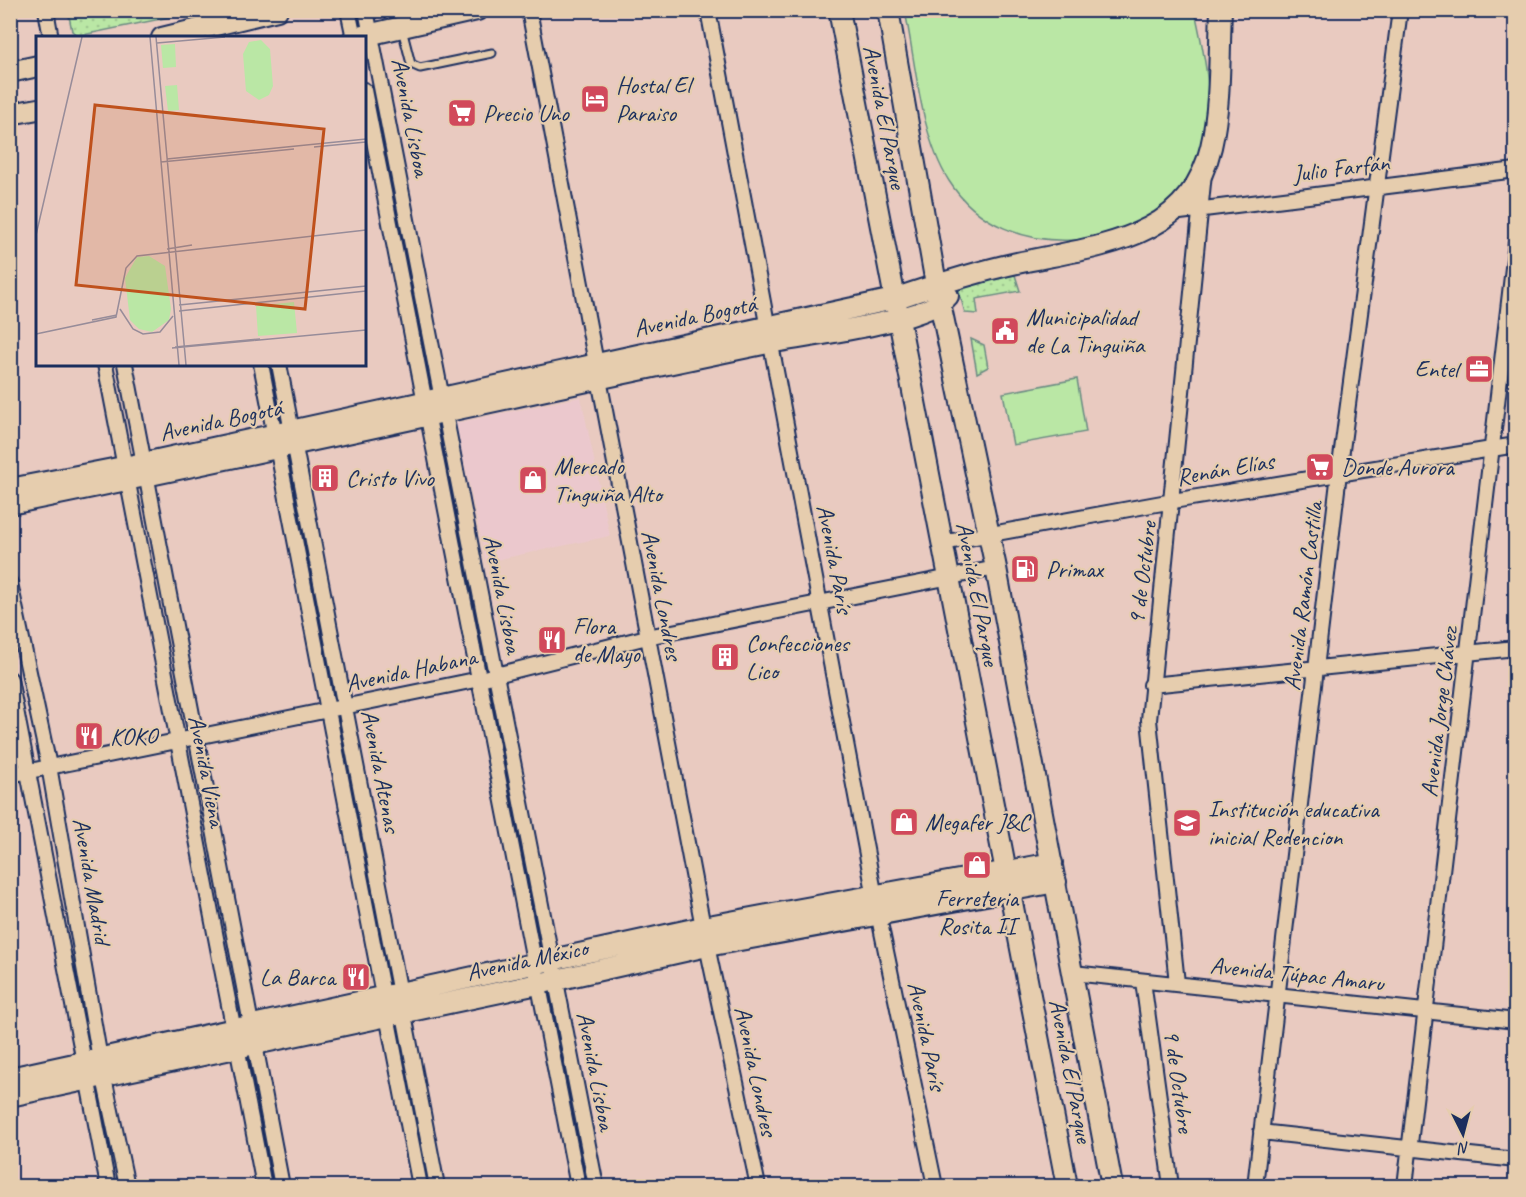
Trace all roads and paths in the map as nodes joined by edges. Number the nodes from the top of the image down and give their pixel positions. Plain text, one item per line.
1 (46, 10) edge
2 (277, 10) edge
3 (348, 10) edge
4 (366, 10) edge
5 (477, 10) edge
6 (529, 10) edge
7 (708, 10) edge
8 (839, 10) edge
9 (888, 10) edge
10 (1221, 10) edge
11 (1400, 10) edge
12 (402, 26) junction
13 (51, 36) edge
14 (170, 36) edge
15 (360, 36) edge
16 (492, 53) dead end
17 (366, 65) edge
18 (36, 66) edge
19 (10, 72) edge
20 (366, 99) edge
21 (36, 109) edge
22 (10, 114) edge
23 (1204, 168) junction
24 (1515, 170) edge
25 (1377, 186) junction
26 (1200, 210) junction
27 (1172, 213) junction
28 (1515, 242) edge
29 (961, 277) junction
30 (936, 284) junction
31 (894, 299) junction
32 (941, 304) junction
33 (894, 320) junction
34 (769, 335) junction
35 (105, 366) edge
36 (125, 366) edge
37 (262, 366) edge
38 (279, 366) edge
39 (597, 371) junction
40 (436, 406) junction
41 (284, 439) junction
42 (1515, 445) edge
43 (1491, 450) junction
44 (145, 470) junction
45 (125, 473) junction
46 (1339, 473) junction
47 (10, 489) edge
48 (1173, 501) junction
49 (10, 504) edge
50 (989, 535) junction
51 (942, 543) junction
52 (996, 568) junction
53 (948, 577) junction
54 (10, 583) edge
55 (820, 603) junction
56 (647, 637) junction
57 (1515, 648) edge
58 (1468, 653) junction
59 (1317, 666) junction
60 (496, 676) junction
61 (10, 679) edge
62 (480, 679) junction
63 (1151, 685) junction
64 (346, 707) junction
65 (329, 710) junction
66 (194, 735) junction
67 (178, 739) junction
68 (49, 766) junction
69 (29, 771) junction
70 (10, 775) edge
71 (1005, 870) junction
72 (1054, 872) junction
73 (1010, 891) junction
74 (876, 903) junction
75 (705, 936) junction
76 (543, 962) junction
77 (1073, 973) junction
78 (1143, 981) junction
79 (547, 982) junction
80 (1177, 983) junction
81 (1277, 993) junction
82 (391, 994) junction
83 (1426, 1011) junction
84 (396, 1015) junction
85 (1515, 1021) edge
86 (243, 1036) junction
87 (94, 1069) junction
88 (10, 1078) edge
89 (10, 1096) edge
90 (1261, 1132) junction
91 (1409, 1149) junction
92 (1515, 1160) edge
93 (108, 1186) edge
94 (127, 1186) edge
95 (264, 1186) edge
96 (282, 1186) edge
97 (420, 1186) edge
98 (437, 1186) edge
99 (578, 1186) edge
100 (596, 1186) edge
101 (758, 1186) edge
102 (935, 1186) edge
103 (1063, 1186) edge
104 (1112, 1186) edge
105 (1171, 1186) edge
106 (1255, 1186) edge
107 (1405, 1186) edge

1 - 13 street
2 - 14 street
3 - 15 street, Avenida Lisboa
4 - 15 street, Avenida Lisboa
5 - 12 street
6 - 39 street, Avenida Londres
7 - 34 street, Avenida París
8 - 31 street, Avenida El Parque
9 - 30 street, Avenida El Parque
10 - 23 street, Avenida Bogotá
11 - 25 street, Avenida Ramón Castilla
12 - 15 street
12 - 16 lane
17 - 40 street, Avenida Lisboa
18 - 19 street
20 - 40 street, Avenida Lisboa
21 - 22 street
23 - 26 street, 9 de Octubre
23 - 27 street, Avenida Bogotá
24 - 25 street, Julio Farfán
25 - 26 street, Julio Farfán
25 - 46 street, Avenida Ramón Castilla
26 - 27 street, Julio Farfán
26 - 48 street, 9 de Octubre
27 - 29 street, Avenida Bogotá
28 - 43 street, Avenida Jorge Chávez
29 - 30 street, Avenida Bogotá
29 - 32 street
30 - 31 street, Avenida Bogotá
30 - 32 street, Avenida El Parque
31 - 33 street, Avenida El Parque
31 - 34 street, Avenida Bogotá
32 - 33 street, Avenida Bogotá
32 - 50 street, Avenida El Parque
33 - 34 street, Avenida Bogotá
33 - 51 street, Avenida El Parque
34 - 39 street, Avenida Bogotá
34 - 55 street, Avenida París
35 - 45 street, Avenida Viena
36 - 44 street, Avenida Viena
37 - 41 street, Avenida Atenas
38 - 41 street, Avenida Atenas
39 - 40 street, Avenida Bogotá
39 - 56 street, Avenida Londres
40 - 41 street, Avenida Bogotá
40 - 60 street, Avenida Lisboa
40 - 62 street, Avenida Lisboa
41 - 44 street, Avenida Bogotá
41 - 64 street, Avenida Atenas
41 - 65 street, Avenida Atenas
42 - 43 street, Renán Elías
43 - 46 street, Renán Elías
43 - 58 street, Avenida Jorge Chávez
44 - 45 street, Avenida Bogotá
44 - 66 street, Avenida Viena
45 - 47 street, Avenida Bogotá
45 - 49 street, Avenida Bogotá
45 - 67 street, Avenida Viena
46 - 48 street, Renán Elías
46 - 59 street, Avenida Ramón Castilla
48 - 50 street, Renán Elías
48 - 63 street, 9 de Octubre
50 - 51 street, Renán Elías
50 - 52 street, Avenida El Parque
51 - 53 street, Avenida El Parque
52 - 53 street, Avenida Habana
52 - 72 street, Avenida El Parque
53 - 55 street, Avenida Habana
53 - 71 street, Avenida El Parque
54 - 68 street, Avenida Madrid
55 - 56 street, Avenida Habana
55 - 74 street, Avenida París
56 - 60 street, Avenida Habana
56 - 75 street, Avenida Londres
57 - 58 street
58 - 59 street
58 - 83 street, Avenida Jorge Chávez
59 - 63 street
59 - 81 street, Avenida Ramón Castilla
60 - 62 street, Avenida Habana
60 - 76 street, Avenida Lisboa
61 - 69 street, Avenida Madrid
62 - 64 street, Avenida Habana
62 - 76 street, Avenida Lisboa
63 - 80 street, 9 de Octubre
64 - 65 street, Avenida Habana
64 - 82 street, Avenida Atenas
65 - 66 street, Avenida Habana
65 - 82 street, Avenida Atenas
66 - 67 street, Avenida Habana
66 - 86 street, Avenida Viena
67 - 68 street, Avenida Habana
67 - 86 street, Avenida Viena
68 - 69 street, Avenida Habana
68 - 87 street, Avenida Madrid
69 - 70 street, Avenida Habana
69 - 87 street, Avenida Madrid
71 - 72 street, Avenida México
71 - 73 street, Avenida El Parque
71 - 74 street, Avenida México
72 - 73 street, Avenida México
72 - 77 street, Avenida El Parque
73 - 74 street, Avenida México
73 - 103 street, Avenida El Parque
74 - 75 street, Avenida México
74 - 102 street, Avenida París
75 - 76 street, Avenida México
75 - 79 street, Avenida México
75 - 101 street, Avenida Londres
76 - 79 street, Avenida Lisboa
76 - 82 street, Avenida México
77 - 78 street, Avenida Túpac Amaru
77 - 104 street, Avenida El Parque
78 - 80 street, Avenida Túpac Amaru
78 - 105 street, 9 de Octubre
79 - 84 street, Avenida México
79 - 99 street, Avenida Lisboa
79 - 100 street, Avenida Lisboa
80 - 81 street, Avenida Túpac Amaru
81 - 83 street, Avenida Túpac Amaru
81 - 90 street, Avenida Ramón Castilla
82 - 84 street, Avenida Atenas
82 - 86 street, Avenida México
83 - 85 street, Avenida Túpac Amaru
83 - 91 street, Avenida Jorge Chávez
84 - 86 street, Avenida México
84 - 97 street, Avenida Atenas
84 - 98 street, Avenida Atenas
86 - 87 street, Avenida México
86 - 95 street, Avenida Viena
86 - 96 street, Avenida Viena
87 - 88 street, Avenida México
87 - 89 street, Avenida México
87 - 93 street, Avenida Madrid
87 - 94 street, Avenida Madrid
90 - 91 street
90 - 106 street, Avenida Ramón Castilla
91 - 92 street
91 - 107 street, Avenida Jorge Chávez

